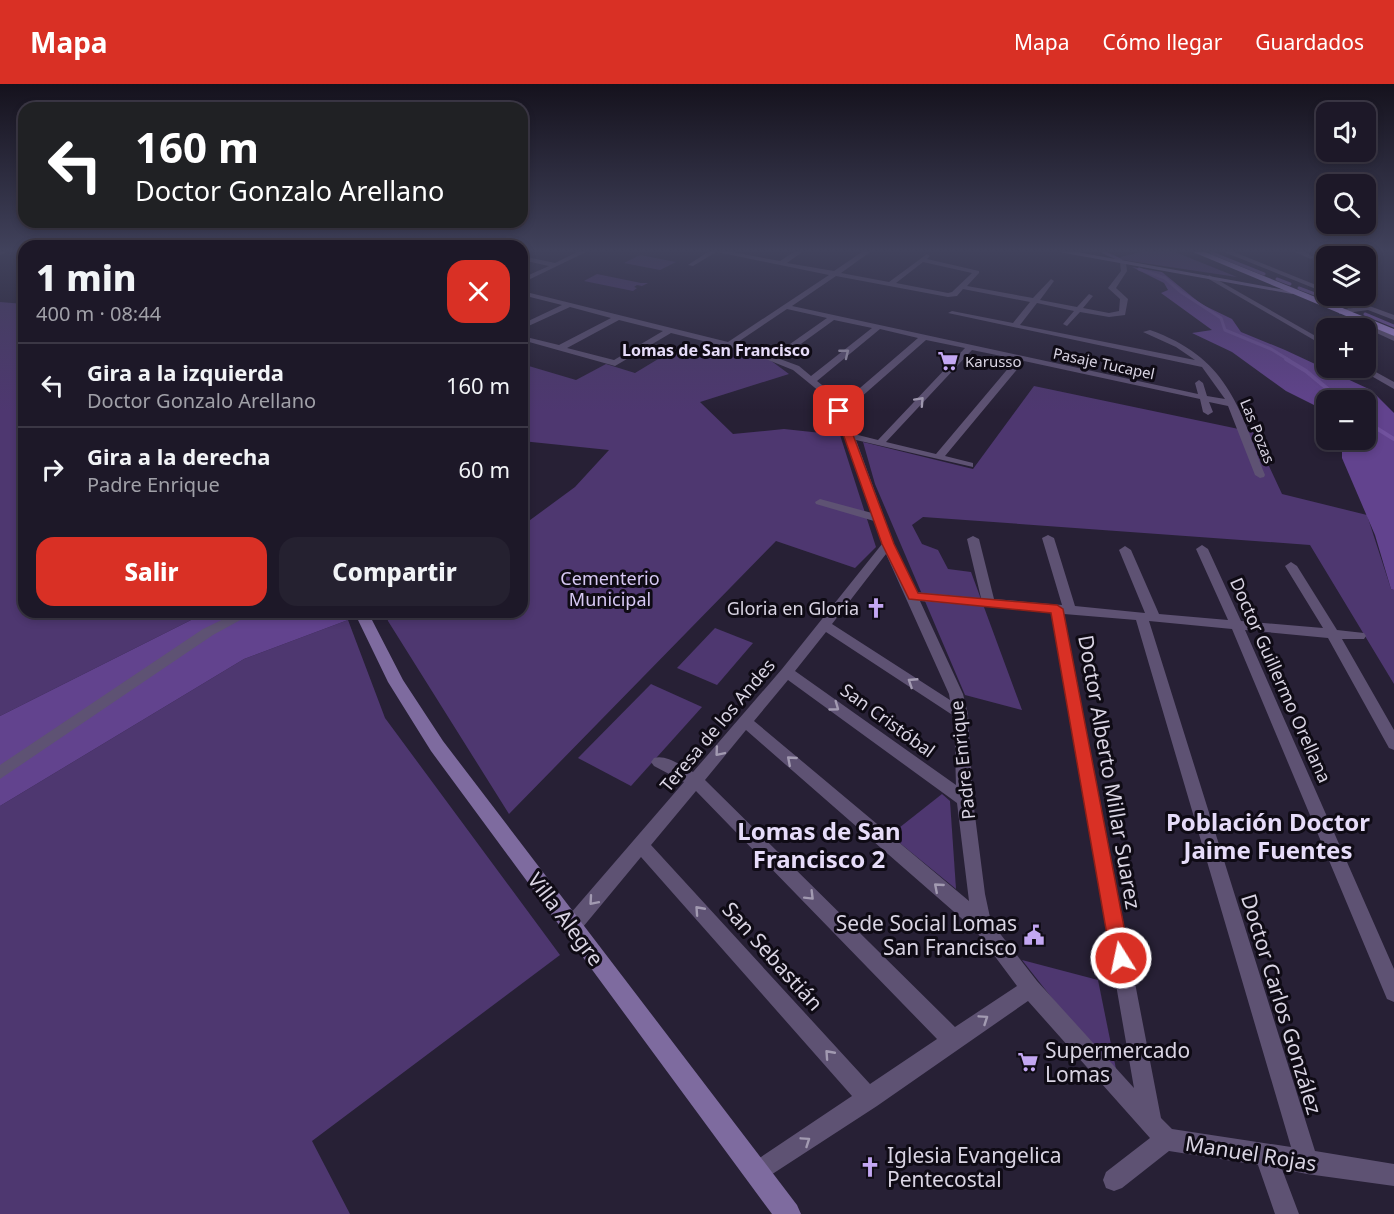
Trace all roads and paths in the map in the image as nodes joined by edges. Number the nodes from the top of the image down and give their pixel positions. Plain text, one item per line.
1 (568, 305) joint
2 (790, 305) edge
3 (1032, 305) edge
4 (1055, 305) edge
5 (1082, 305) edge
6 (1123, 305) edge
7 (1257, 305) edge
8 (1324, 305) edge
9 (1364, 306) edge
10 (787, 307) junction
11 (1369, 308) junction
12 (1078, 309) junction
13 (1342, 312) junction
14 (952, 313) dead end
15 (618, 316) junction
16 (832, 317) junction
17 (1358, 318) edge
18 (1394, 318) edge
19 (528, 324) edge
20 (1067, 324) dead end
21 (1376, 325) edge
22 (1015, 326) junction
23 (878, 327) junction
24 (670, 330) junction
25 (1376, 331) edge
26 (1147, 332) dead end
27 (1394, 333) edge
28 (924, 337) junction
29 (1316, 339) edge
30 (1394, 339) edge
31 (528, 340) edge
32 (730, 344) junction
33 (970, 347) junction
34 (560, 348) junction
35 (776, 358) junction
36 (1022, 358) junction
37 (1206, 365) junction
38 (1376, 375) edge
39 (813, 380) junction
40 (1199, 383) dead end
41 (1394, 386) edge
42 (1204, 398) junction
43 (1233, 404) junction
44 (839, 411) junction
45 (1208, 412) dead end
46 (850, 436) junction
47 (880, 443) junction
48 (939, 457) junction
49 (969, 465) dead end
50 (1260, 475) dead end
51 (820, 502) dead end
52 (879, 519) junction
53 (1048, 538) dead end
54 (973, 539) dead end
55 (888, 544) junction
56 (1202, 549) dead end
57 (1125, 550) dead end
58 (1291, 566) dead end
59 (913, 596) junction
60 (989, 603) junction
61 (1064, 610) junction
62 (1148, 617) junction
63 (237, 618) edge
64 (365, 618) edge
65 (824, 625) junction
66 (1236, 625) junction
67 (1333, 634) junction
68 (1359, 636) dead end
69 (788, 672) junction
70 (961, 714) junction
71 (745, 721) junction
72 (1394, 744) edge
73 (659, 762) dead end
74 (0, 773) edge
75 (695, 780) junction
76 (965, 800) junction
77 (641, 846) junction
78 (983, 925) junction
79 (572, 927) junction
80 (1030, 988) junction
81 (1394, 992) edge
82 (953, 1041) junction
83 (869, 1098) junction
84 (1151, 1121) junction
85 (1166, 1139) junction
86 (1267, 1157) junction
87 (1307, 1163) junction
88 (757, 1173) junction
89 (1394, 1175) edge
90 (1114, 1180) dead end
91 (788, 1214) edge
92 (1287, 1214) edge

1 - 15 street, Padre Enrique
1 - 19 street
2 - 10 street
3 - 22 street
4 - 12 street
5 - 12 street
6 - 12 street
7 - 29 street
8 - 13 highway
9 - 11 street
10 - 16 street, Pasaje Tucapel
10 - 32 street
11 - 13 street
11 - 18 street
12 - 20 street
13 - 17 highway
14 - 22 street
15 - 24 street, Padre Enrique
15 - 34 street
16 - 23 street, Pasaje Tucapel
16 - 35 street
21 - 27 highway
22 - 37 street
23 - 28 street, Pasaje Tucapel
39 -> 23 street
24 - 32 street, Padre Enrique
24 - 34 street
25 - 30 street
26 - 37 street, Las Pozas
28 - 33 street, Pasaje Tucapel
28 - 44 street
31 - 34 street
32 - 35 street, Padre Enrique
33 - 36 street, Pasaje Tucapel
47 -> 33 street
35 - 39 street, Padre Enrique
36 - 42 street, Pasaje Tucapel
36 - 48 street
37 - 43 street, Las Pozas
38 - 41 street
39 - 44 street, Padre Enrique
40 - 42 street
42 - 43 street, Pasaje Tucapel
42 - 45 street
43 - 50 street, Las Pozas
44 - 46 street, Padre Enrique
46 - 47 street
46 - 52 street, Padre Enrique
47 - 48 street
48 - 49 street
51 - 52 street
52 - 55 street, Padre Enrique
53 - 61 street, Doctor Alberto Millar Suarez
54 - 60 street
55 - 59 street, Padre Enrique
55 - 65 street, Teresa de los Andes
56 - 66 street, Doctor Guillermo Orellana
57 - 62 street, Doctor Carlos González
58 - 67 street
59 - 60 street
59 - 70 street, Padre Enrique
60 - 61 street
61 - 62 street
61 - 84 street, Doctor Alberto Millar Suarez
62 - 66 street
62 - 87 street, Doctor Carlos González
63 - 74 street
64 - 79 main road, Villa Alegre
65 - 69 street, Teresa de los Andes
70 -> 65 street
66 - 67 street
66 - 81 street, Doctor Guillermo Orellana
67 - 68 street
67 - 72 street
69 - 71 street, Teresa de los Andes
69 -> 76 street, San Cristóbal
70 - 76 street, Padre Enrique
71 -> 75 street, Teresa de los Andes
78 -> 71 street
73 - 75 street
75 - 77 street, Teresa de los Andes
75 -> 82 street
76 - 78 street, Padre Enrique
77 -> 79 street, Teresa de los Andes
83 -> 77 street, San Sebastián
78 - 80 street, Padre Enrique
79 - 88 main road, Villa Alegre
82 -> 80 street
80 - 84 street, Manuel Rojas
82 - 83 street
88 -> 83 street
84 - 85 street, Manuel Rojas
85 - 86 street, Manuel Rojas
85 - 90 street
86 - 87 street, Manuel Rojas
86 - 92 street
87 - 89 street, Manuel Rojas
88 - 91 main road, Villa Alegre

